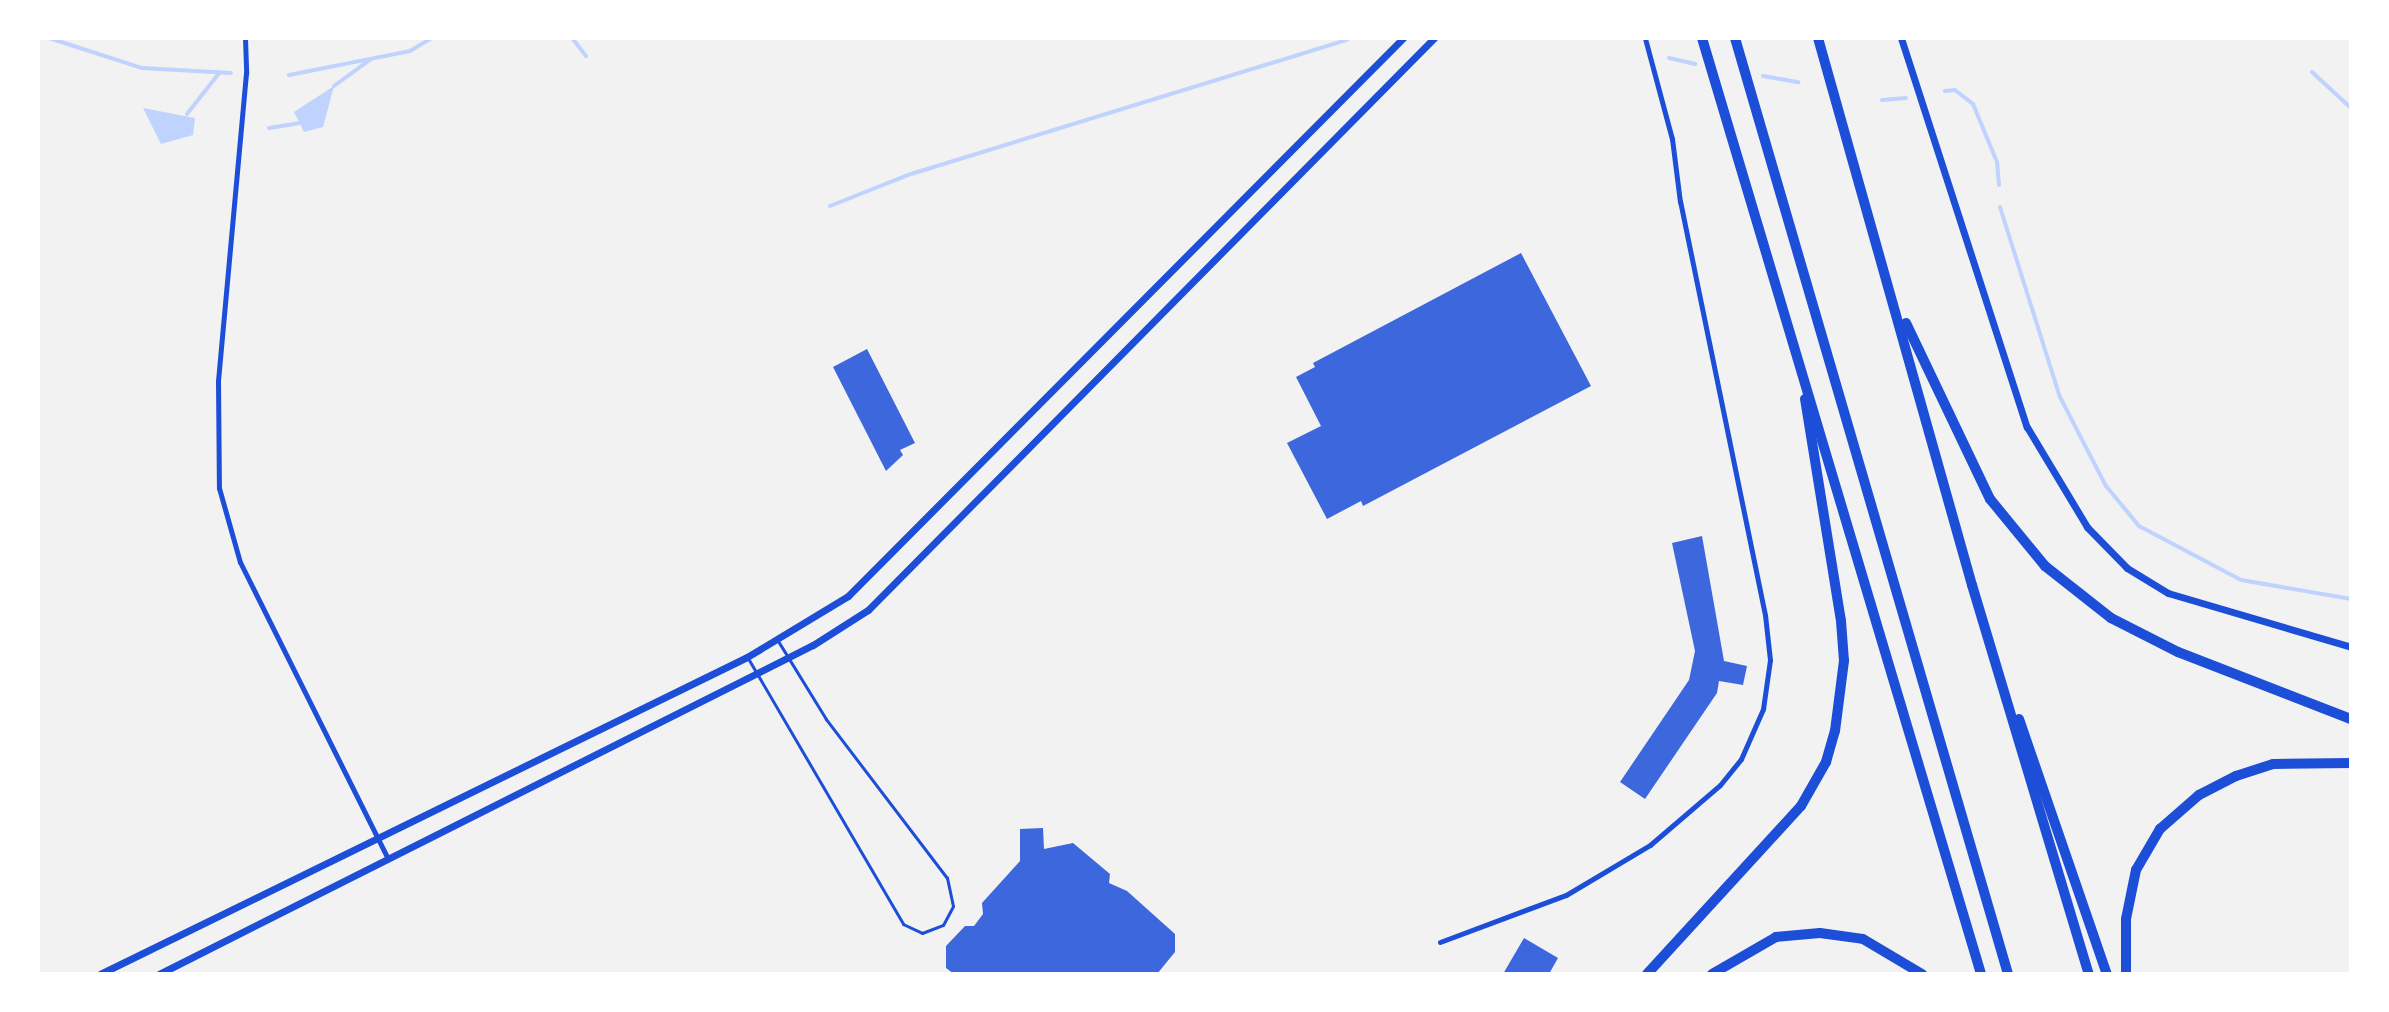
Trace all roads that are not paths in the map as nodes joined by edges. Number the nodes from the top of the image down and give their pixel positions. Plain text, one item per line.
1 (245, 38) edge
2 (1403, 38) edge
3 (1434, 38) edge
4 (1645, 38) edge
5 (1702, 38) edge
6 (1735, 38) edge
7 (1818, 38) edge
8 (1901, 38) edge
9 (1892, 292) junction
10 (1799, 358) junction
11 (1972, 585) junction
12 (778, 640) junction
13 (2351, 647) edge
14 (747, 657) junction
15 (786, 658) junction
16 (758, 673) junction
17 (2351, 719) edge
18 (2351, 763) edge
19 (377, 837) junction
20 (388, 859) junction
21 (1440, 942) dead end
22 (100, 974) edge
23 (159, 974) edge
24 (1647, 974) edge
25 (1712, 974) edge
26 (1922, 974) edge
27 (1981, 974) edge
28 (2008, 974) edge
29 (2089, 974) edge
30 (2107, 974) edge
31 (2126, 974) edge

1 - 19 street
2 - 12 street
3 - 15 street
4 - 21 street
5 - 10 highway
6 - 28 highway
7 - 9 highway
8 - 13 street
9 - 11 highway
9 - 17 highway
10 - 24 highway
10 - 27 highway
11 - 29 highway
11 - 30 highway
12 - 14 street
12 - 15 lane
14 - 16 lane
14 - 19 street
15 - 16 street
15 - 16 lane
16 - 20 street
18 - 31 highway
19 - 20 street
19 - 22 street
20 - 23 street
25 - 26 highway

